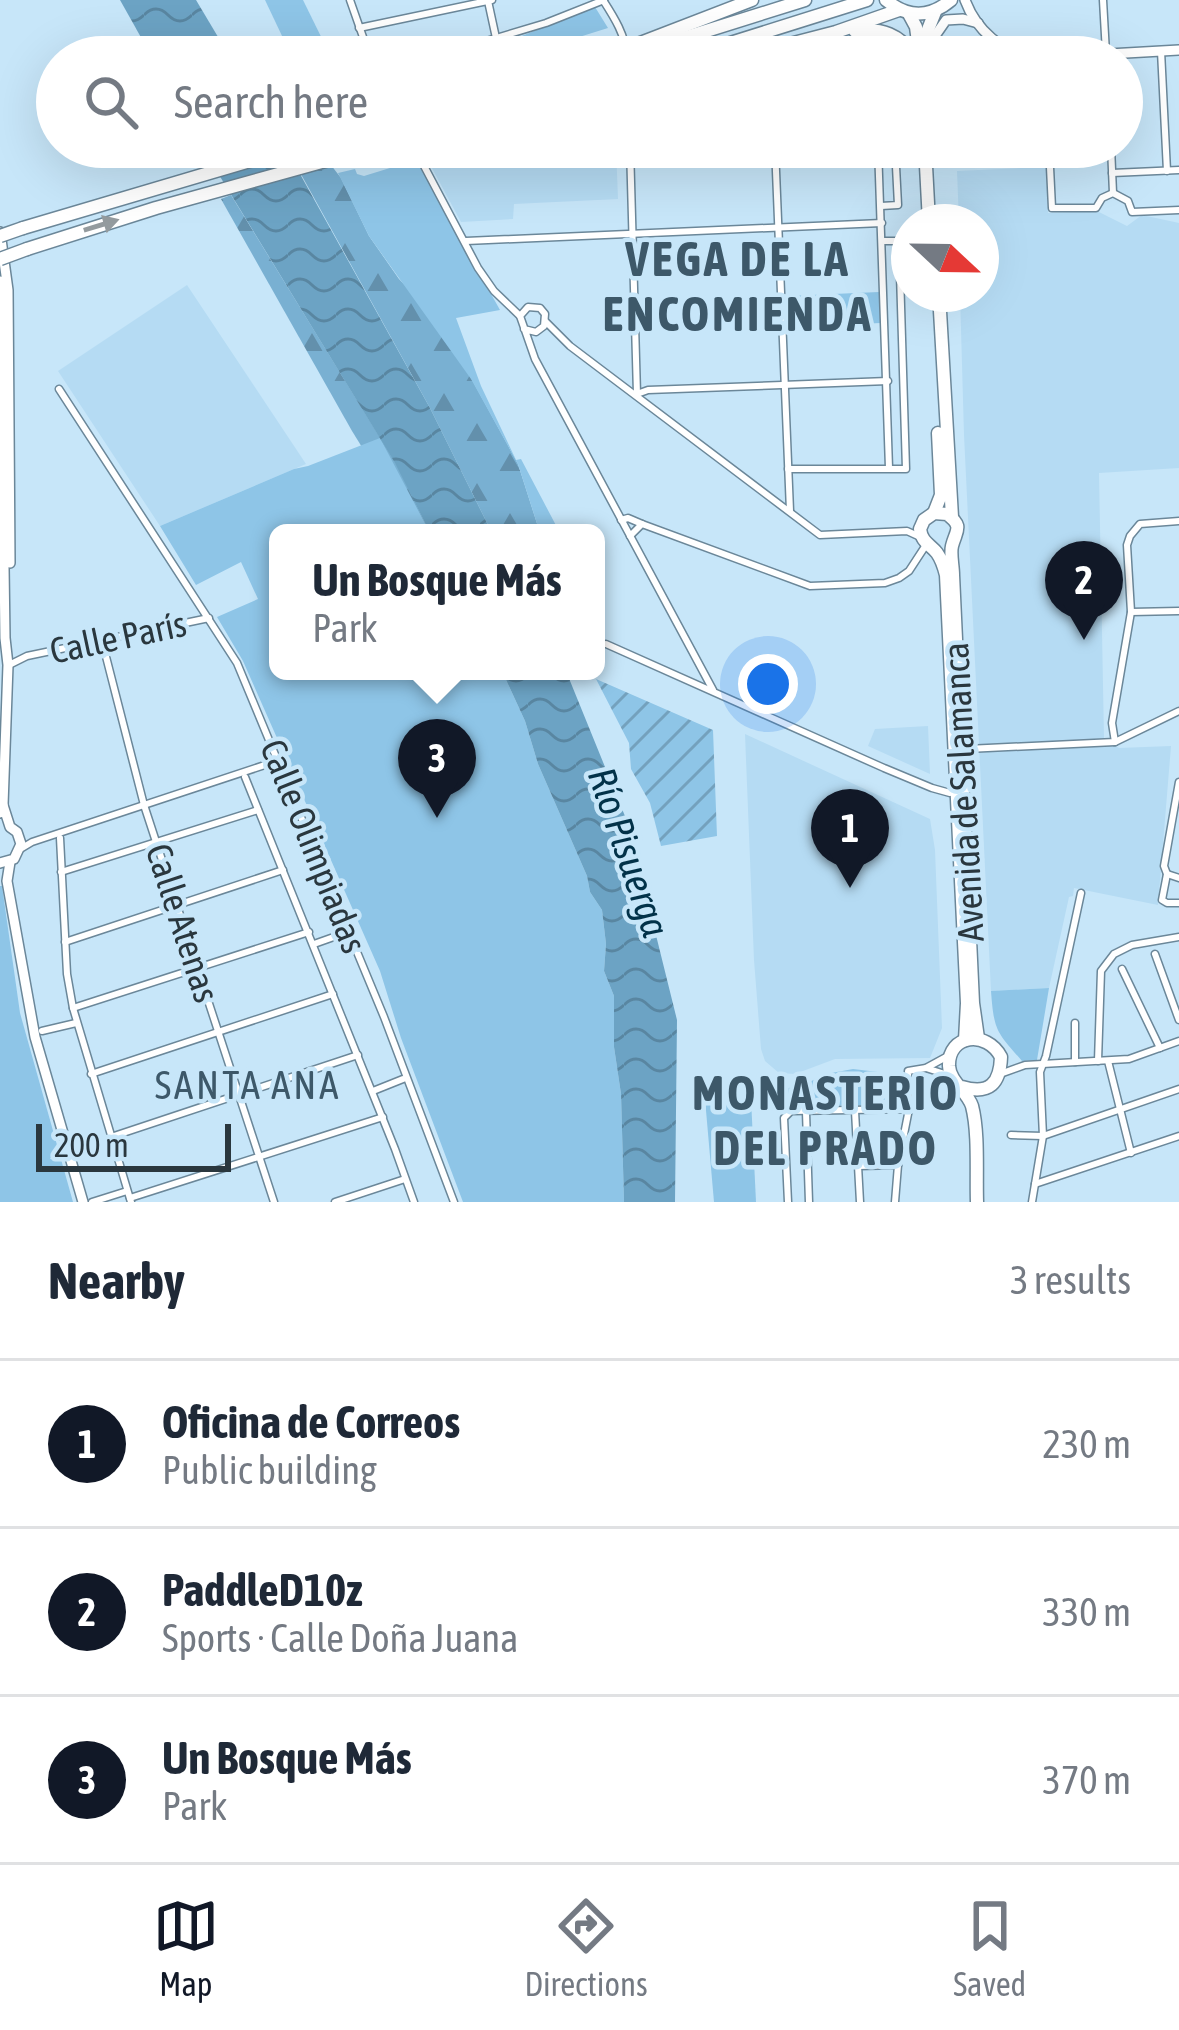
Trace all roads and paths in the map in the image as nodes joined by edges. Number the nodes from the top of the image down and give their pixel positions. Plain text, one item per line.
1 (350, 0) edge
2 (490, 0) edge
3 (603, 0) edge
4 (752, 0) edge
5 (805, 0) edge
6 (867, 0) edge
7 (886, 0) edge
8 (1103, 0) edge
9 (944, 6) edge
10 (967, 6) edge
11 (904, 12) junction
12 (978, 23) junction
13 (359, 28) junction
14 (836, 32) junction
15 (362, 36) edge
16 (496, 36) edge
17 (503, 36) edge
18 (622, 36) edge
19 (665, 36) edge
20 (683, 36) edge
21 (753, 36) edge
22 (821, 36) edge
23 (894, 36) edge
24 (918, 36) edge
25 (926, 36) edge
26 (935, 36) edge
27 (992, 36) edge
28 (1105, 36) edge
29 (1179, 50) edge
30 (1161, 51) junction
31 (1143, 53) edge
32 (1179, 112) edge
33 (1164, 113) junction
34 (222, 168) edge
35 (302, 168) edge
36 (426, 168) edge
37 (631, 168) edge
38 (776, 168) edge
39 (879, 168) edge
40 (896, 168) edge
41 (929, 168) edge
42 (1050, 168) edge
43 (1112, 168) edge
44 (1179, 170) edge
45 (1167, 171) junction
46 (1112, 173) junction
47 (1113, 193) junction
48 (931, 204) edge
49 (881, 206) junction
50 (1179, 210) edge
51 (882, 223) junction
52 (777, 229) junction
53 (0, 234) edge
54 (633, 234) junction
55 (466, 241) junction
56 (883, 241) junction
57 (0, 248) edge
58 (2, 270) edge
59 (512, 305) junction
60 (528, 307) junction
61 (8, 311) junction
62 (936, 312) edge
63 (936, 312) edge
64 (520, 316) junction
65 (524, 328) junction
66 (541, 328) junction
67 (1, 343) edge
68 (530, 347) junction
69 (1, 370) edge
70 (888, 381) junction
71 (785, 385) junction
72 (59, 388) dead end
73 (637, 394) junction
74 (1, 401) edge
75 (889, 467) junction
76 (788, 469) junction
77 (10, 475) junction
78 (790, 511) junction
79 (929, 516) junction
80 (952, 517) junction
81 (621, 520) junction
82 (10, 521) junction
83 (1179, 521) edge
84 (643, 524) junction
85 (907, 531) junction
86 (630, 536) junction
87 (928, 544) junction
88 (952, 545) junction
89 (2, 565) edge
90 (1179, 610) edge
91 (1131, 612) junction
92 (10, 613) junction
93 (209, 618) junction
94 (102, 641) junction
95 (606, 644) dead end
96 (6, 650) edge
97 (27, 656) junction
98 (8, 665) junction
99 (712, 690) junction
100 (1179, 711) edge
101 (1115, 742) junction
102 (967, 749) dead end
103 (280, 760) junction
104 (245, 777) dead end
105 (1179, 782) edge
106 (950, 793) dead end
107 (144, 805) junction
108 (2, 809) edge
109 (260, 809) junction
110 (5, 826) edge
111 (60, 838) dead end
112 (24, 843) junction
113 (157, 843) junction
114 (3, 864) edge
115 (284, 870) junction
116 (61, 872) junction
117 (1166, 874) junction
118 (1179, 878) edge
119 (1081, 893) dead end
120 (1179, 903) edge
121 (177, 905) junction
122 (309, 932) junction
123 (345, 933) dead end
124 (1179, 937) edge
125 (65, 942) junction
126 (314, 944) junction
127 (1155, 954) dead end
128 (198, 968) junction
129 (1122, 969) dead end
130 (333, 994) junction
131 (73, 1007) junction
132 (1179, 1020) edge
133 (76, 1023) junction
134 (1075, 1023) dead end
135 (42, 1031) dead end
136 (218, 1031) junction
137 (971, 1039) junction
138 (1179, 1040) edge
139 (1160, 1048) junction
140 (951, 1054) junction
141 (358, 1055) junction
142 (1001, 1057) junction
143 (1098, 1061) junction
144 (1108, 1061) junction
145 (1075, 1062) junction
146 (1042, 1064) junction
147 (1025, 1065) junction
148 (926, 1068) junction
149 (1000, 1073) junction
150 (91, 1074) junction
151 (951, 1076) junction
152 (403, 1078) dead end
153 (962, 1088) junction
154 (985, 1089) junction
155 (1179, 1089) edge
156 (373, 1091) junction
157 (239, 1094) junction
158 (909, 1109) junction
159 (1120, 1110) junction
160 (855, 1111) junction
161 (806, 1112) junction
162 (383, 1118) junction
163 (1011, 1136) dead end
164 (1043, 1136) junction
165 (1179, 1136) edge
166 (110, 1137) junction
167 (1131, 1154) junction
168 (260, 1157) junction
169 (898, 1165) junction
170 (858, 1166) junction
171 (405, 1179) junction
172 (1035, 1184) junction
173 (129, 1197) edge
174 (87, 1202) edge
175 (274, 1202) edge
176 (335, 1202) edge
177 (414, 1202) edge
178 (454, 1202) edge
179 (788, 1202) edge
180 (809, 1202) edge
181 (860, 1202) edge
182 (895, 1202) edge
183 (980, 1202) edge
184 (1032, 1202) edge

1 - 13 street
2 - 13 street
2 - 16 street
3 - 17 street
3 - 18 street
4 - 19 highway
5 - 20 highway
6 - 21 highway
7 - 11 highway
8 - 28 street
9 - 10 main road
9 - 11 highway
9 - 25 highway
10 - 12 main road
11 - 14 highway
11 - 24 highway
12 - 26 main road
12 - 27 main road
13 - 15 street
14 - 22 highway
14 - 23 highway
29 - 30 main road
30 - 31 main road
30 - 33 street
32 - 33 street
33 - 45 street
34 - 53 highway, bridge
58 -> 35 highway, bridge
36 - 55 street
37 - 54 street
38 - 52 street
39 - 49 street
40 - 49 street
41 - 48 highway
42 - 47 street
43 - 46 street
44 - 45 street
45 - 46 street
46 - 47 street
47 - 50 street
49 - 51 street
51 - 52 street
51 - 56 street
52 - 54 street
52 - 71 street
53 - 58 main road
54 - 55 street
54 - 73 street
55 - 59 street
56 - 70 street
56 - 75 street
57 - 58 main road
58 - 61 main road
58 - 67 main road
59 - 60 street
59 - 64 street
60 - 64 street
60 - 66 street
61 - 69 main road
61 - 77 main road
62 - 79 highway
63 - 80 highway
64 - 65 street
65 - 66 street
65 - 68 street
66 - 68 street
66 - 73 street
67 - 69 main road
68 - 81 street
69 - 74 main road
69 - 77 main road
70 - 71 street
70 - 75 street
71 - 73 street
71 - 76 street
72 - 93 street, Calle Olimpiadas
73 - 78 street
74 - 89 main road
75 - 76 street
76 - 78 street
77 - 82 main road
78 - 85 street
79 - 80 highway
79 - 85 street
79 - 87 highway
80 - 88 highway
81 - 84 street
81 - 86 street
82 - 89 main road
82 - 92 main road
83 - 91 street
84 - 86 street
84 - 87 street
85 - 87 street
86 - 99 street
87 - 88 highway
87 - 137 highway, Avenida de Salamanca
88 - 137 highway, Avenida de Salamanca
89 - 92 main road
89 - 96 main road
90 - 91 street
91 - 101 street
92 - 96 main road
93 - 94 street, Calle París
93 - 103 street, Calle Olimpiadas
94 - 97 street, Calle París
94 - 107 street, Calle Atenas
95 - 99 street
96 - 97 street, Calle París
96 - 98 main road
97 - 98 street, Calle París
98 - 108 main road
99 - 106 street
100 - 101 street
101 - 102 street
103 - 107 street
103 - 178 street, Calle Olimpiadas
104 - 109 street
105 - 117 street
107 - 112 street
107 - 113 street, Calle Atenas
108 - 110 main road
109 - 113 street
109 - 115 street
110 - 112 main road
111 - 116 street
112 - 114 main road
113 - 116 street
113 - 121 street, Calle Atenas
114 - 174 main road
115 - 121 street
115 - 122 street
116 - 125 street
117 - 118 street
117 - 120 street
119 - 146 street
121 - 125 street
121 - 128 street, Calle Atenas
122 - 126 street
122 - 128 street
123 - 126 street
124 - 143 street
125 - 131 street
126 - 130 street
127 - 132 street
128 - 131 street
128 - 136 street, Calle Atenas
129 - 139 street
130 - 136 street
130 - 141 street
131 - 133 street
133 - 135 street
133 - 150 street
134 - 145 street
136 - 150 street
136 - 157 street, Calle Atenas
137 - 140 highway
137 - 142 highway
138 - 139 street
139 - 144 street
140 - 148 street
140 - 151 highway
141 - 156 street
141 - 157 street
142 - 147 street
142 - 149 highway
143 - 144 street
143 - 145 street
144 - 159 street
145 - 146 street
146 - 147 street
146 - 164 street
147 - 149 street
148 - 151 street
148 - 158 street
149 - 154 highway
150 - 166 street
151 - 153 highway
152 - 156 street
153 - 154 highway
153 - 183 highway
154 - 183 highway
155 - 159 street
156 - 162 street
157 - 166 street
157 - 168 street, Calle Atenas
158 - 160 street
158 - 169 street
159 - 164 street
159 - 167 street
160 - 161 street
160 - 170 street
161 - 179 street
161 - 180 street
162 - 168 street
162 - 171 street
163 - 164 street
164 - 172 street
165 - 167 street
166 - 173 street
167 - 172 street
168 - 173 street
168 - 175 street, Calle Atenas
169 - 170 street
169 - 182 street
170 - 181 street
171 - 176 street
171 - 177 street
172 - 184 street
173 - 174 street

